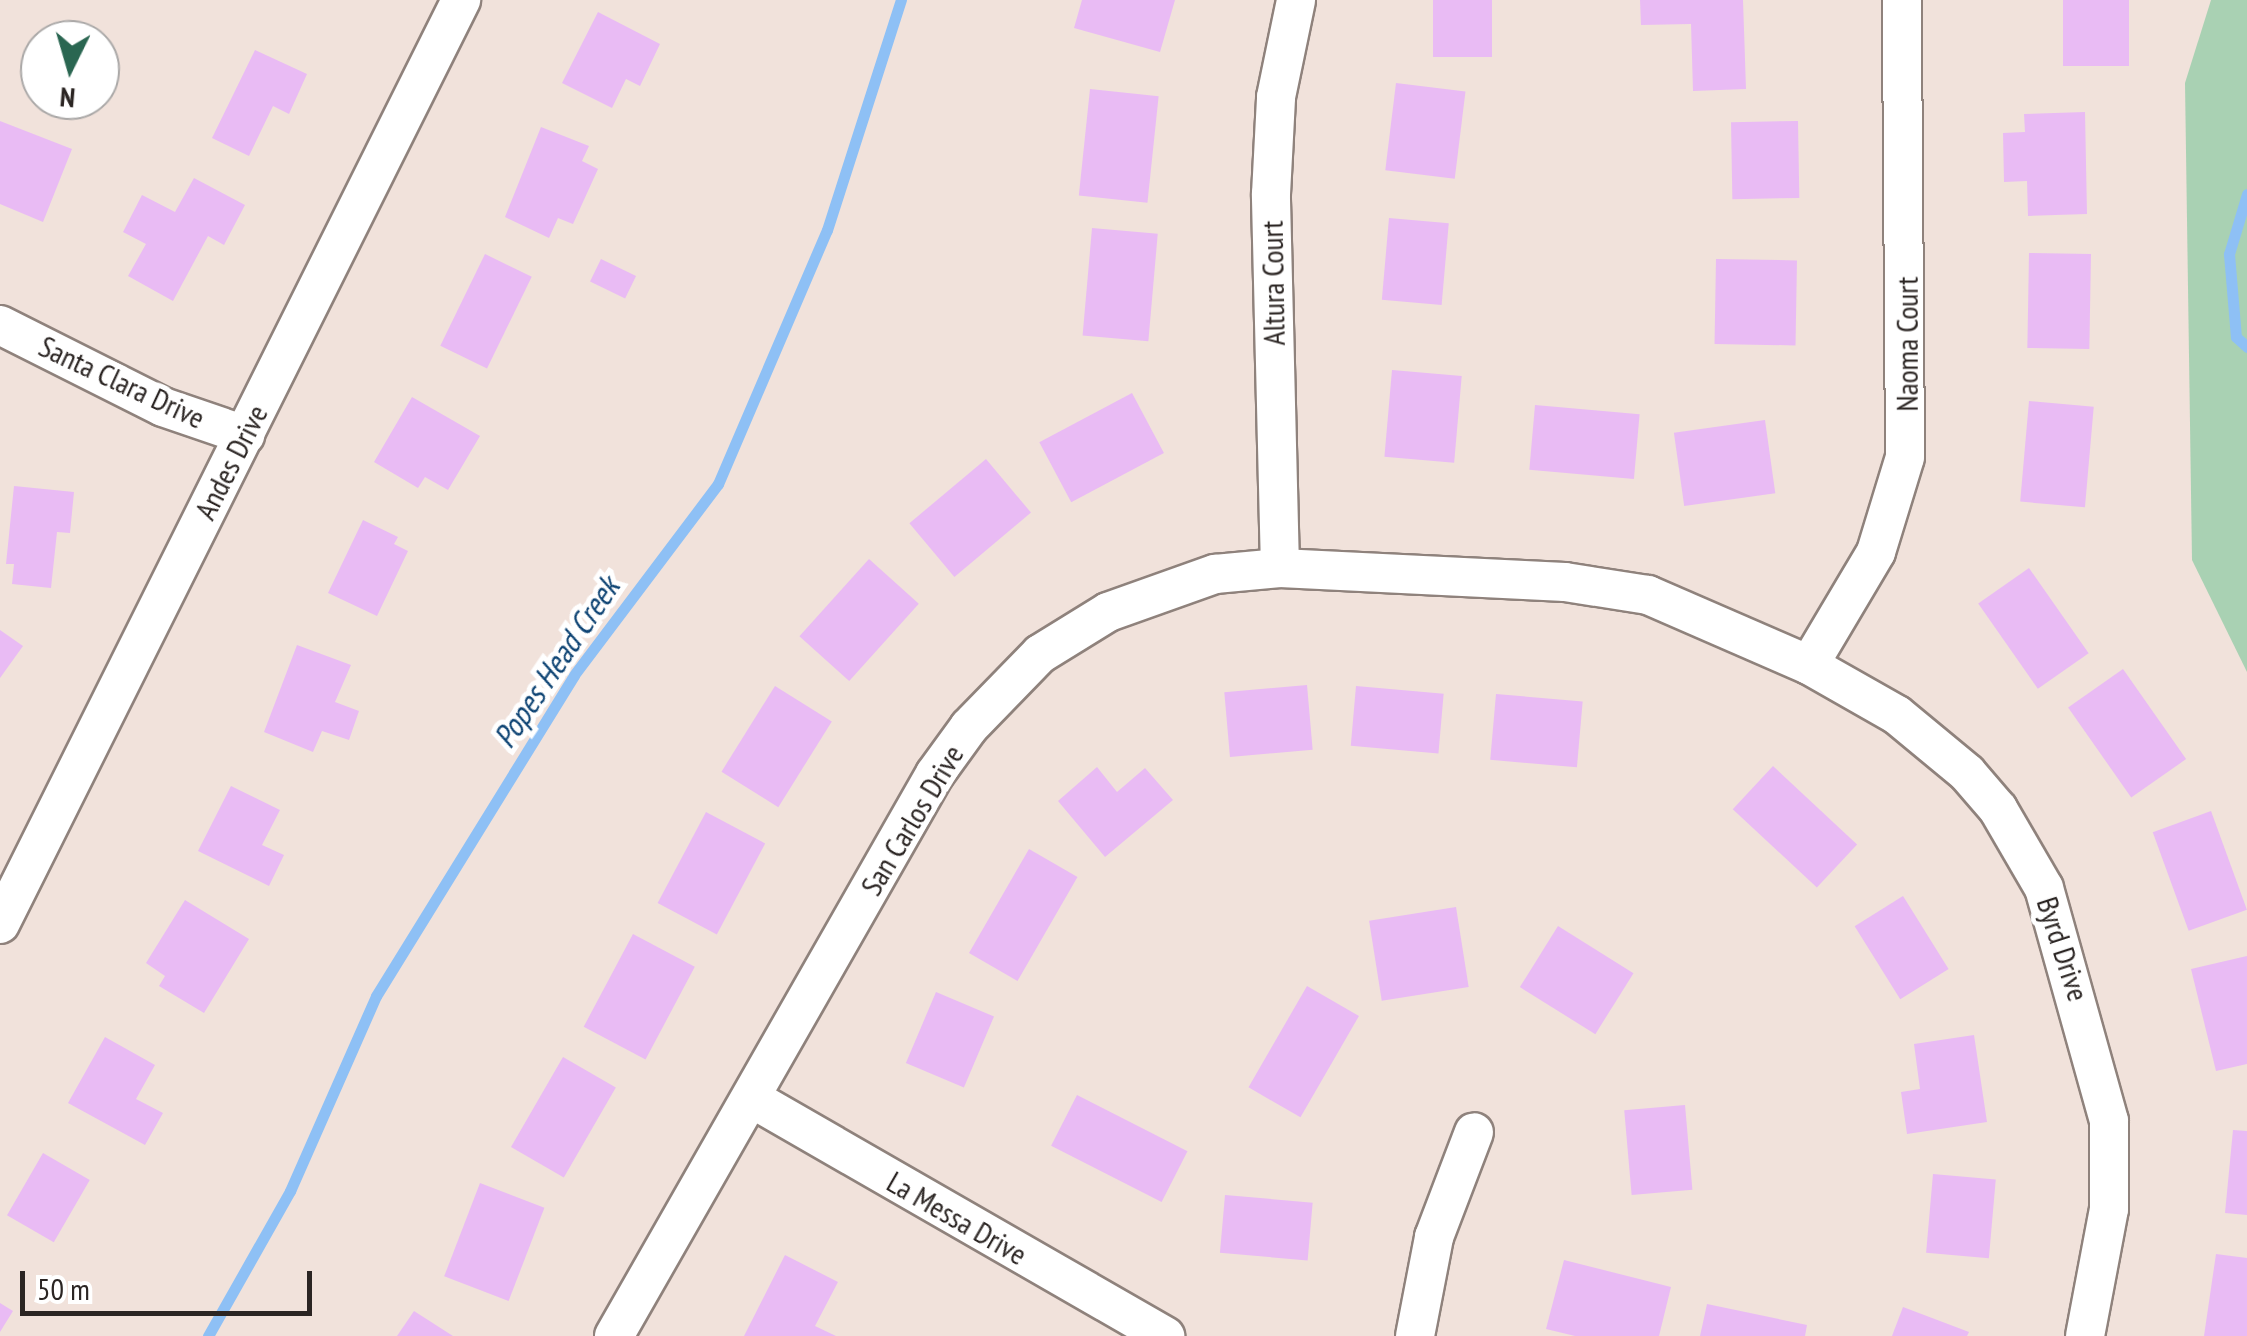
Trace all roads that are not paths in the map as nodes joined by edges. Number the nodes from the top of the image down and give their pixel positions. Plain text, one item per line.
1 (461, 0) edge
2 (1296, 0) edge
3 (1902, 0) edge
4 (0, 325) edge
5 (245, 435) junction
6 (1280, 568) junction
7 (1809, 666) junction
8 (0, 924) edge
9 (751, 1098) junction
10 (1474, 1132) dead end
11 (614, 1336) edge
12 (1164, 1336) edge
13 (1415, 1336) edge
14 (2085, 1336) edge

1 - 5 street, Andes Drive
2 - 6 street, Altura Court
3 - 7 street, Naoma Court
4 - 5 street, Santa Clara Drive
5 - 8 street, Andes Drive
6 - 7 street, San Carlos Drive
6 - 9 street, San Carlos Drive
7 - 14 street, Byrd Drive
9 - 11 street, San Carlos Drive
9 - 12 street, La Messa Drive
10 - 13 street

